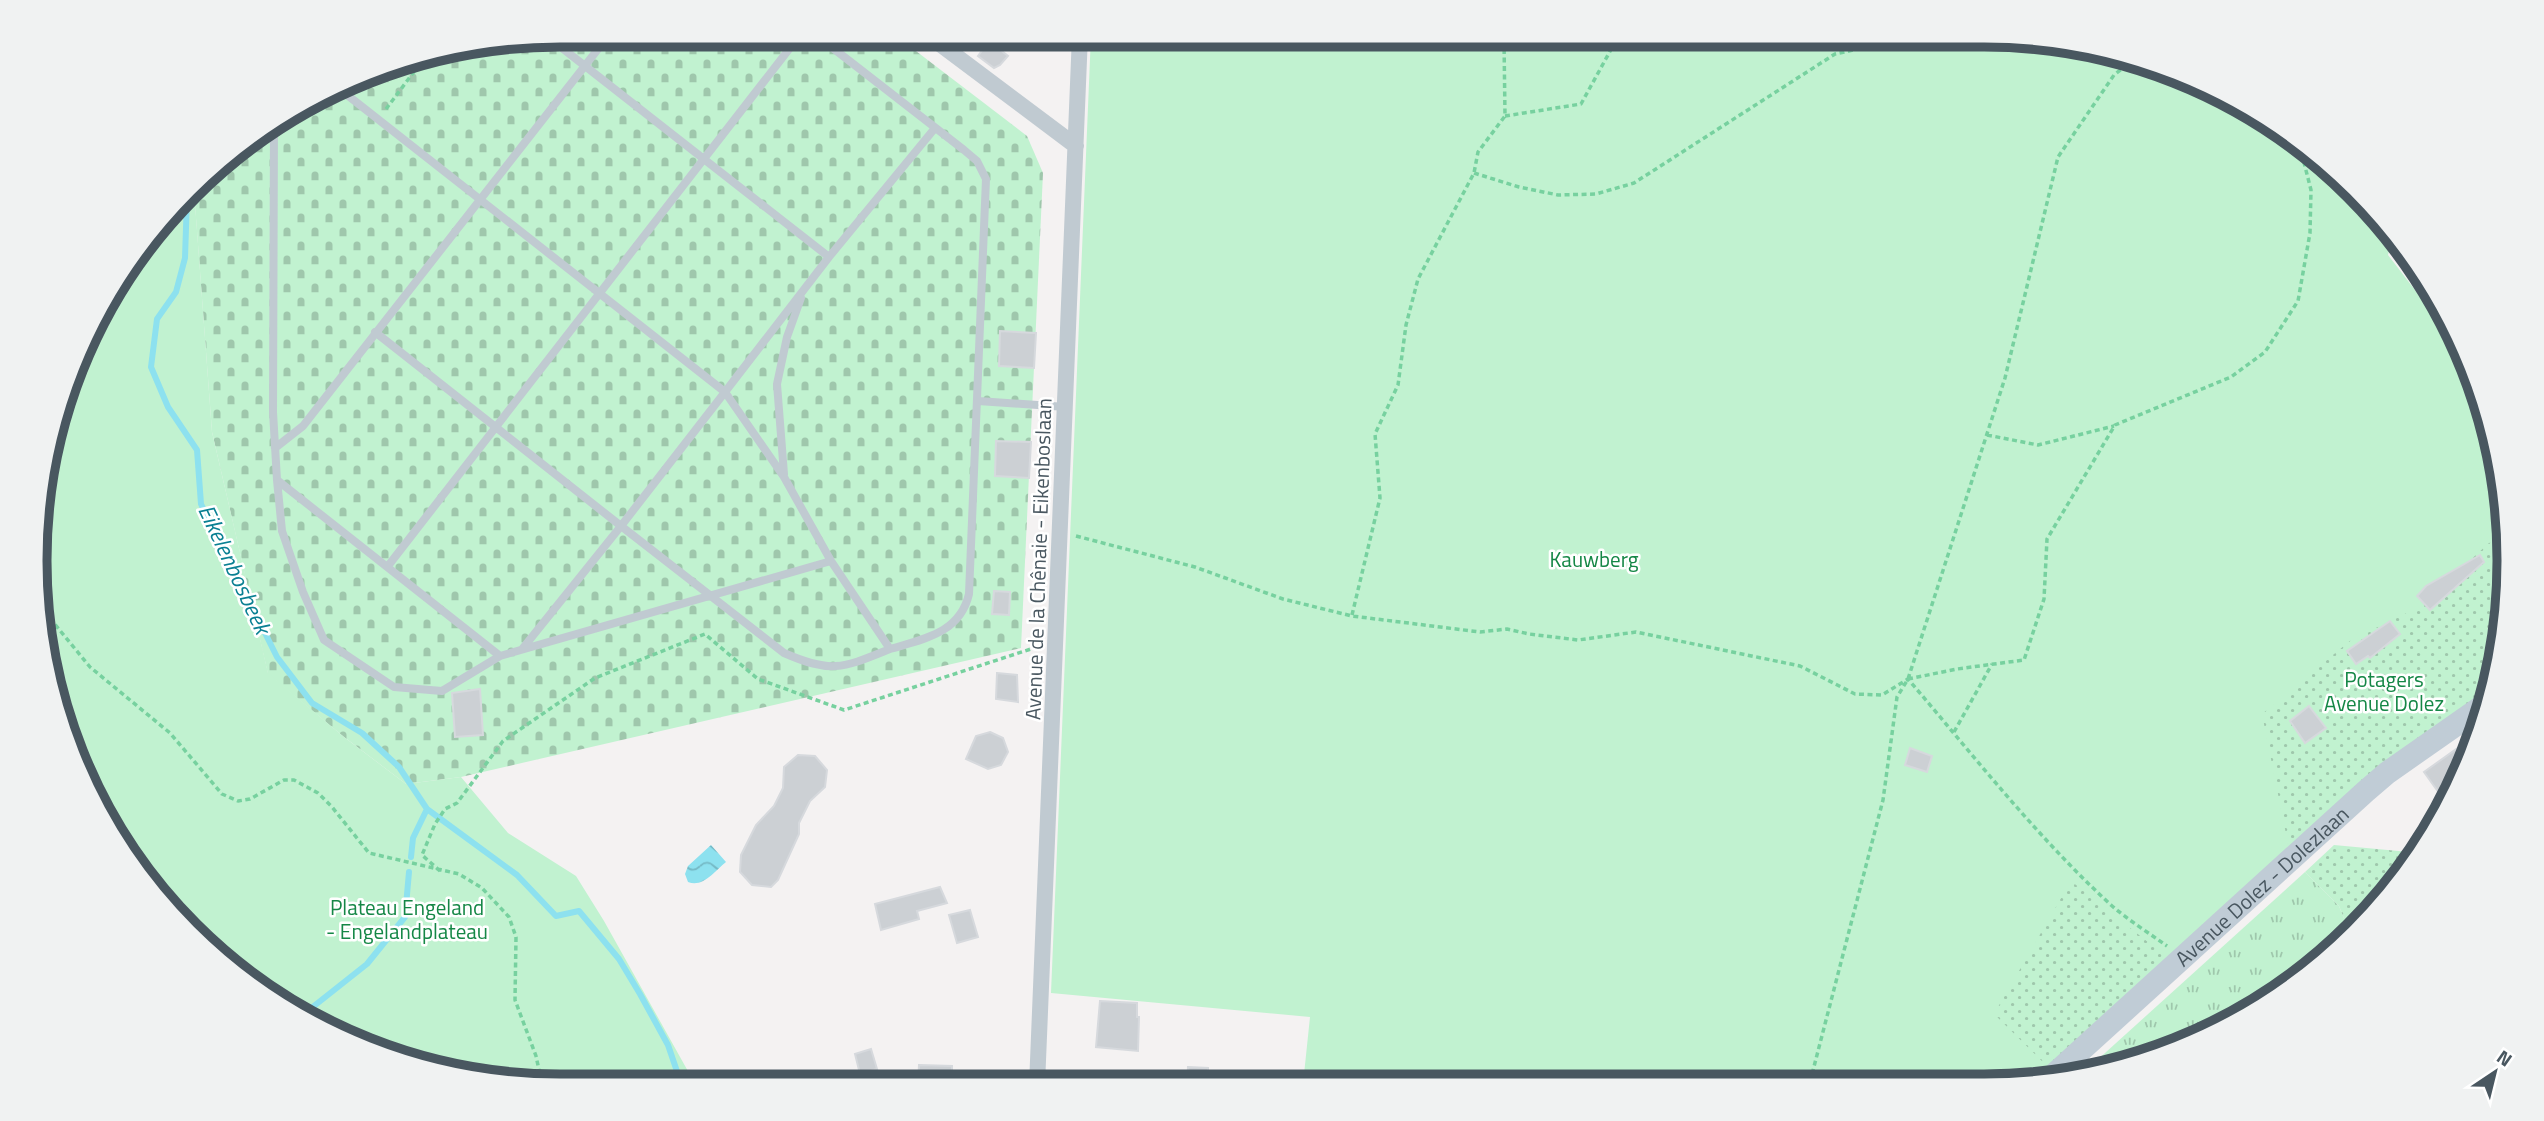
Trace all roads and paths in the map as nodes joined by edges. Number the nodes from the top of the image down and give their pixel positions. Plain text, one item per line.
1 (561, 47) edge
2 (600, 47) edge
3 (791, 47) edge
4 (831, 47) edge
5 (944, 47) edge
6 (1080, 47) edge
7 (1504, 47) edge
8 (1612, 47) edge
9 (1867, 47) edge
10 (585, 66) junction
11 (2124, 67) edge
12 (416, 68) edge
13 (346, 94) edge
14 (1505, 116) junction
15 (378, 118) junction
16 (935, 128) junction
17 (274, 135) edge
18 (1076, 146) junction
19 (2303, 159) edge
20 (704, 160) junction
21 (1474, 173) junction
22 (481, 198) junction
23 (829, 257) junction
24 (804, 290) junction
25 (599, 291) junction
26 (376, 332) junction
27 (725, 392) junction
28 (978, 401) junction
29 (1066, 407) junction
30 (2115, 425) junction
31 (495, 427) junction
32 (1987, 435) junction
33 (275, 449) junction
34 (784, 477) junction
35 (277, 480) junction
36 (621, 526) junction
37 (1060, 532) junction
38 (831, 561) junction
39 (388, 566) junction
40 (710, 596) junction
41 (1352, 616) junction
42 (51, 620) edge
43 (1056, 641) junction
44 (523, 648) junction
45 (890, 649) junction
46 (500, 656) junction
47 (1992, 664) junction
48 (1908, 679) junction
49 (2474, 712) edge
50 (1954, 732) junction
51 (440, 871) junction
52 (2182, 958) junction
53 (2063, 1067) edge
54 (538, 1073) edge
55 (1037, 1074) edge
56 (1812, 1074) edge

1 - 10 lane
2 - 10 lane
3 - 20 lane
4 - 16 lane
5 - 18 street
6 - 18 street, Avenue de la Chênaie - Eikenboslaan
7 - 14 path
8 - 14 path
9 - 21 path
10 - 20 lane
10 - 22 lane
11 - 32 path
12 - 15 path
13 - 15 lane
14 - 21 path
15 - 22 lane
16 - 23 lane
16 - 28 lane
17 - 33 lane
18 - 29 street, Avenue de la Chênaie - Eikenboslaan
19 - 30 path
20 - 23 lane
20 - 25 lane
21 - 41 path
22 - 25 lane
22 - 26 lane
23 - 24 lane
24 - 27 lane
24 - 34 lane
25 - 27 lane
25 - 31 lane
26 - 31 lane
26 - 33 lane
27 - 34 lane
27 - 36 lane
28 - 29 lane
28 - 45 lane
29 - 37 street, Avenue de la Chênaie - Eikenboslaan
30 - 32 path
30 - 47 path
31 - 36 lane
31 - 39 lane
32 - 48 path
33 - 35 lane
34 - 38 lane
35 - 39 lane
35 - 46 lane
36 - 40 lane
36 - 44 lane
37 - 41 path
37 - 43 street, Avenue de la Chênaie - Eikenboslaan
38 - 40 lane
38 - 45 lane
39 - 46 lane
40 - 44 lane
40 - 45 lane
41 - 48 path
42 - 51 path
43 - 51 path
43 - 55 street, Avenue de la Chênaie - Eikenboslaan
44 - 46 lane
47 - 48 path
47 - 50 path
48 - 50 path
48 - 56 path
49 - 52 street, Avenue Dolez - Dolezlaan
50 - 52 path
51 - 54 path
52 - 53 street, Avenue Dolez - Dolezlaan

